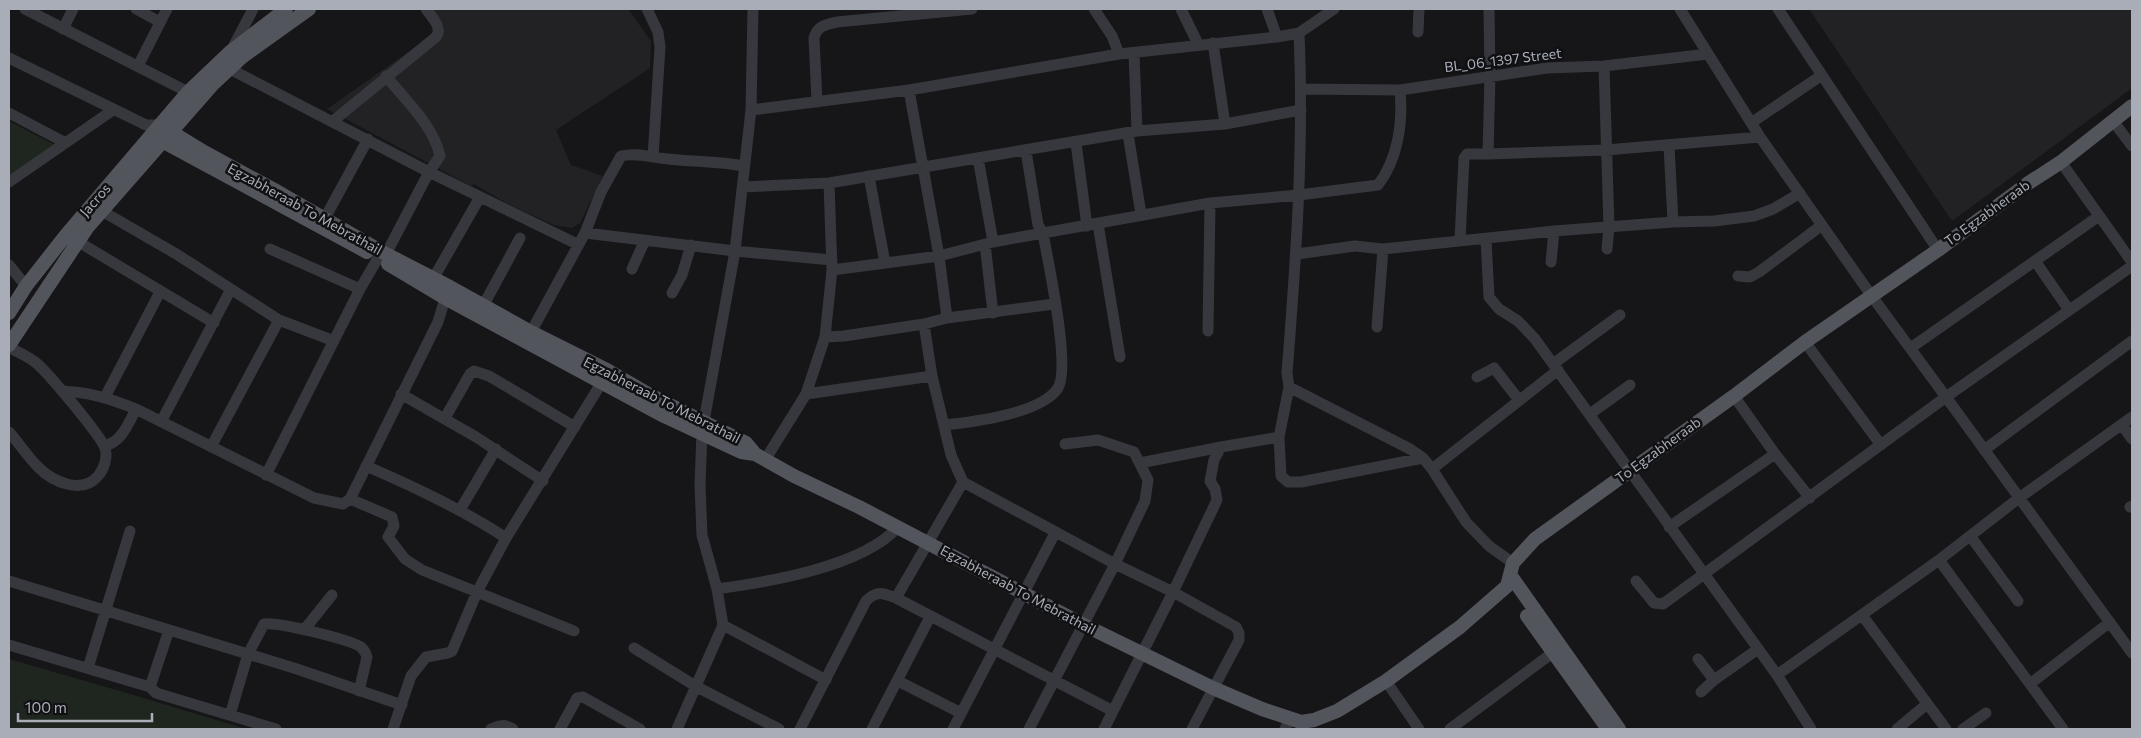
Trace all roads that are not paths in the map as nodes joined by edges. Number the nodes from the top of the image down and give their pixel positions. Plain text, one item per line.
1 (24, 9) edge
2 (73, 9) edge
3 (136, 9) edge
4 (168, 9) edge
5 (253, 9) edge
6 (286, 9) edge
7 (309, 9) edge
8 (426, 9) edge
9 (647, 9) edge
10 (753, 9) edge
11 (972, 9) edge
12 (1094, 9) edge
13 (1181, 9) edge
14 (1267, 9) edge
15 (1334, 9) edge
16 (1419, 9) edge
17 (1489, 9) edge
18 (1680, 9) edge
19 (1778, 9) edge
20 (160, 22) junction
21 (63, 29) junction
22 (1418, 32) dead end
23 (1299, 33) junction
24 (1277, 37) junction
25 (1213, 43) junction
26 (1198, 44) junction
27 (230, 52) junction
28 (1134, 53) junction
29 (1118, 54) junction
30 (1708, 54) junction
31 (9, 58) edge
32 (138, 66) junction
33 (1604, 66) junction
34 (230, 69) junction
35 (1490, 75) junction
36 (1822, 75) junction
37 (386, 76) junction
38 (1302, 89) junction
39 (910, 90) junction
40 (1400, 90) junction
41 (188, 92) junction
42 (817, 102) junction
43 (2132, 106) edge
44 (113, 110) junction
45 (750, 110) junction
46 (1301, 110) junction
47 (9, 114) edge
48 (333, 121) junction
49 (2113, 121) junction
50 (1751, 123) junction
51 (1225, 124) junction
52 (158, 132) junction
53 (1133, 132) junction
54 (1760, 137) junction
55 (368, 139) junction
56 (64, 142) junction
57 (1076, 143) junction
58 (1669, 146) junction
59 (2132, 146) edge
60 (1606, 150) junction
61 (1026, 151) junction
62 (1488, 154) junction
63 (653, 157) junction
64 (978, 158) junction
65 (2062, 162) junction
66 (743, 166) junction
67 (922, 168) junction
68 (429, 172) junction
69 (869, 176) junction
70 (9, 182) edge
71 (829, 183) junction
72 (743, 187) junction
73 (1800, 193) junction
74 (1299, 195) junction
75 (480, 197) junction
76 (1210, 203) junction
77 (102, 211) junction
78 (1141, 214) junction
79 (2099, 216) junction
80 (324, 218) junction
81 (1673, 222) junction
82 (1093, 225) junction
83 (1822, 225) junction
84 (1609, 227) junction
85 (1554, 231) junction
86 (585, 233) junction
87 (1043, 233) junction
88 (72, 238) junction
89 (520, 238) dead end
90 (1486, 239) junction
91 (645, 240) junction
92 (1460, 240) junction
93 (989, 243) junction
94 (577, 244) junction
95 (691, 245) junction
96 (270, 249) dead end
97 (1382, 249) junction
98 (1607, 249) dead end
99 (1938, 250) junction
100 (735, 251) junction
101 (1296, 254) junction
102 (382, 256) junction
103 (939, 256) junction
104 (2035, 260) junction
105 (1551, 262) dead end
106 (2132, 262) edge
107 (885, 263) junction
108 (9, 265) edge
109 (832, 265) junction
110 (2132, 266) edge
111 (632, 269) dead end
112 (1738, 276) dead end
113 (433, 280) junction
114 (24, 288) junction
115 (231, 289) junction
116 (360, 289) junction
117 (9, 292) edge
118 (160, 292) junction
119 (447, 293) junction
120 (672, 293) dead end
121 (1871, 295) junction
122 (1054, 304) junction
123 (483, 306) junction
124 (2069, 310) junction
125 (993, 312) junction
126 (9, 313) edge
127 (1620, 314) dead end
128 (947, 318) junction
129 (279, 320) junction
130 (214, 324) junction
131 (924, 324) junction
132 (14, 327) edge
133 (1377, 327) dead end
134 (1208, 331) dead end
135 (532, 332) junction
136 (825, 337) junction
137 (334, 341) junction
138 (2132, 341) edge
139 (1805, 342) junction
140 (9, 346) edge
141 (1912, 348) junction
142 (1120, 357) dead end
143 (1555, 367) junction
144 (932, 376) junction
145 (1477, 377) dead end
146 (602, 382) junction
147 (1630, 385) dead end
148 (1289, 387) junction
149 (62, 391) junction
150 (401, 394) junction
151 (806, 394) junction
152 (1734, 396) junction
153 (106, 397) junction
154 (1946, 397) junction
155 (1519, 400) junction
156 (136, 409) junction
157 (1590, 414) junction
158 (2132, 417) edge
159 (445, 418) junction
160 (161, 422) junction
161 (944, 425) junction
162 (2122, 425) junction
163 (575, 427) junction
164 (702, 427) junction
165 (9, 432) edge
166 (1279, 437) junction
167 (2132, 439) edge
168 (1065, 444) dead end
169 (1881, 445) junction
170 (104, 446) junction
171 (211, 447) junction
172 (1221, 447) junction
173 (496, 449) junction
174 (1984, 450) junction
175 (1776, 454) junction
176 (760, 457) junction
177 (1423, 458) junction
178 (1140, 463) junction
179 (366, 466) junction
180 (1432, 469) junction
181 (1629, 470) junction
182 (266, 475) junction
183 (542, 481) junction
184 (963, 482) junction
185 (1810, 498) junction
186 (2019, 498) junction
187 (350, 499) junction
188 (460, 510) junction
189 (1669, 527) junction
190 (897, 528) junction
191 (130, 531) dead end
192 (1055, 533) junction
193 (1970, 537) junction
194 (506, 538) junction
195 (928, 543) junction
196 (1939, 560) junction
197 (1115, 564) junction
198 (1510, 575) junction
199 (1704, 576) junction
200 (1636, 580) dead end
201 (9, 581) edge
202 (477, 592) junction
203 (1173, 592) junction
204 (1023, 594) junction
205 (332, 595) dead end
206 (718, 597) junction
207 (896, 598) junction
208 (2018, 600) dead end
209 (105, 610) junction
210 (1862, 615) junction
211 (930, 617) junction
212 (2110, 622) junction
213 (723, 625) junction
214 (1084, 625) junction
215 (169, 630) junction
216 (304, 630) junction
217 (574, 632) dead end
218 (9, 645) edge
219 (634, 648) dead end
220 (1758, 649) junction
221 (994, 650) junction
222 (1556, 650) junction
223 (2132, 653) edge
224 (248, 654) junction
225 (1143, 654) junction
226 (1698, 659) dead end
227 (88, 668) junction
228 (1184, 673) joint
229 (1777, 675) junction
230 (826, 680) junction
231 (1714, 680) junction
232 (898, 681) junction
233 (1054, 681) junction
234 (1386, 681) junction
235 (2030, 684) junction
236 (150, 687) junction
237 (697, 687) junction
238 (1213, 688) junction
239 (359, 691) junction
240 (1701, 692) dead end
241 (1927, 704) junction
242 (402, 705) junction
243 (1112, 711) junction
244 (962, 713) junction
245 (1986, 713) dead end
246 (230, 715) junction
247 (1287, 724) edge
248 (276, 729) edge
249 (393, 729) edge
250 (491, 729) edge
251 (513, 729) edge
252 (560, 729) edge
253 (640, 729) edge
254 (677, 729) edge
255 (779, 729) edge
256 (800, 729) edge
257 (872, 729) edge
258 (953, 729) edge
259 (1029, 729) edge
260 (1104, 729) edge
261 (1192, 729) edge
262 (1419, 729) edge
263 (1450, 729) edge
264 (1608, 729) edge
265 (1619, 729) edge
266 (1812, 729) edge
267 (1898, 729) edge
268 (1946, 729) edge
269 (1962, 729) edge
270 (2063, 729) edge

1 - 21 street
2 - 21 street
3 - 20 street
4 - 20 street
5 - 27 street
6 - 27 main road, Jacros
7 - 34 main road
8 - 37 street
9 - 63 street
10 - 45 street
11 - 42 street
12 - 29 street
13 - 26 street
14 - 24 street
15 - 23 street
16 - 22 street
17 - 35 street
18 - 30 street
19 - 36 street
20 - 32 street
21 - 32 street
23 - 24 street
23 - 38 street
24 - 25 street
25 - 26 street
25 - 51 street
26 - 28 street
27 - 41 main road, Jacros
28 - 29 street
28 - 53 street
29 - 39 street
30 - 33 street, BL_06_1397 Street
30 - 50 street
31 - 44 street, Egzabheraab To Mebrathail
32 - 41 street
33 - 35 street, BL_06_1397 Street
33 - 60 street
34 - 48 street
34 - 52 main road
35 - 40 street, BL_06_1397 Street
35 - 62 street
36 - 50 street
36 - 99 street
37 - 48 street
37 - 68 street
38 - 40 street, BL_06_1397 Street
38 - 46 street
39 - 42 street
39 - 67 street
40 - 74 street
41 - 52 main road, Jacros
42 - 45 street
43 - 49 main road, To Egzabheraab
44 - 52 street, Egzabheraab To Mebrathail
44 - 56 street
45 - 66 street
46 - 51 street
46 - 74 street
47 - 56 street
48 - 55 street
49 - 59 street
49 - 65 main road, To Egzabheraab
50 - 54 street
51 - 53 street
52 - 77 main road, Jacros
52 - 80 main road, Egzabheraab To Mebrathail
52 - 88 main road, Jacros
52 - 102 main road
53 - 57 street
53 - 78 street
54 - 58 street
54 - 73 street
55 - 68 street
55 - 80 street
56 - 70 street
57 - 61 street
57 - 82 street
58 - 60 street
58 - 81 street
60 - 62 street
60 - 84 street
61 - 64 street
61 - 87 street
62 - 92 street
63 - 66 street
63 - 86 street
64 - 67 street
64 - 93 street
65 - 79 street
65 - 99 main road, To Egzabheraab
66 - 72 street
67 - 69 street
67 - 103 street
68 - 75 street
68 - 102 street
69 - 71 street
69 - 107 street
71 - 72 street
71 - 109 street
72 - 100 street
73 - 81 street
73 - 83 street
74 - 76 street
74 - 101 street
75 - 94 street
75 - 113 street
76 - 78 street
76 - 134 street
77 - 88 main road, Jacros
77 - 115 street
78 - 82 street
79 - 104 street
79 - 106 street
80 - 102 main road, Egzabheraab To Mebrathail
81 - 84 street
82 - 87 street
82 - 142 street
83 - 112 street
83 - 121 street
84 - 85 street
84 - 98 street
85 - 90 street
85 - 105 street
86 - 91 street
86 - 94 street
87 - 93 street
87 - 122 street
88 - 114 main road, Jacros
88 - 118 street
88 - 132 main road, Jacros
89 - 123 street
90 - 92 street
90 - 143 street
91 - 95 street
91 - 111 street
92 - 97 street
93 - 103 street
93 - 125 street
94 - 135 street
95 - 100 street
95 - 120 street
96 - 116 street
97 - 101 street
97 - 133 street
99 - 121 main road, To Egzabheraab
100 - 109 street
100 - 164 street
101 - 148 street
102 - 113 main road, Egzabheraab To Mebrathail
102 - 116 street
102 - 119 main road
103 - 107 street
103 - 128 street
104 - 124 street
104 - 141 street
107 - 109 street
108 - 114 street
109 - 136 street
110 - 124 street
113 - 119 main road, Egzabheraab To Mebrathail
114 - 117 main road
114 - 126 main road, Jacros
115 - 129 street
115 - 130 street
116 - 137 street
118 - 130 street
118 - 153 street
119 - 123 main road, Egzabheraab To Mebrathail
119 - 146 main road
119 - 150 street
121 - 139 main road, To Egzabheraab
121 - 141 street
122 - 125 street
122 - 161 street
123 - 135 main road, Egzabheraab To Mebrathail
124 - 154 street
125 - 128 street
127 - 143 street
128 - 131 street
129 - 137 street
129 - 171 street
130 - 160 street
131 - 136 street
131 - 144 street
132 - 140 main road, Jacros
135 - 164 main road, Egzabheraab To Mebrathail
136 - 151 street
137 - 182 street
138 - 174 street
139 - 152 main road, To Egzabheraab
139 - 169 street
140 - 149 street
141 - 154 street
143 - 155 street
143 - 157 street
144 - 151 street
144 - 161 street
145 - 155 street
146 - 163 street
146 - 164 main road
147 - 157 street
148 - 166 street
148 - 177 street
149 - 153 street
149 - 170 street
150 - 159 street
150 - 179 street
151 - 176 street
152 - 175 street
152 - 181 main road, To Egzabheraab
153 - 156 street
154 - 169 street
154 - 174 street
155 - 180 street
156 - 160 street
156 - 170 street
157 - 181 street
158 - 162 street
159 - 163 street
159 - 173 street
160 - 171 street
161 - 184 street
162 - 167 street
162 - 186 street
163 - 183 street
164 - 176 main road, Egzabheraab To Mebrathail
164 - 206 street
165 - 170 street
166 - 172 street
166 - 177 street
168 - 178 street
169 - 185 street
171 - 182 street
172 - 178 street
172 - 203 street
173 - 183 street
173 - 188 street
174 - 186 street
175 - 185 street
175 - 189 street
176 - 190 main road, Egzabheraab To Mebrathail
177 - 180 street
178 - 197 street
179 - 187 street
179 - 188 street
180 - 198 street
181 - 189 street
181 - 198 main road, To Egzabheraab
182 - 187 street
183 - 194 street
184 - 192 street
184 - 195 street
185 - 199 street
186 - 193 street
186 - 212 street
187 - 202 street
188 - 194 street
189 - 199 street
190 - 195 main road, Egzabheraab To Mebrathail
190 - 206 street
191 - 209 street
192 - 197 street
192 - 204 street
193 - 196 street
193 - 208 street
194 - 202 street
195 - 204 main road, Egzabheraab To Mebrathail
195 - 207 street
196 - 210 street
196 - 235 street
197 - 203 street
197 - 214 street
198 - 222 main road
198 - 234 main road, To Egzabheraab
199 - 200 street
199 - 220 street
201 - 209 street
202 - 217 street
202 - 242 street
203 - 225 street
203 - 238 street
204 - 214 main road, Egzabheraab To Mebrathail
204 - 221 street
205 - 216 street
206 - 213 street
207 - 211 street
207 - 230 street
209 - 215 street
209 - 227 street
210 - 229 street
210 - 241 street
211 - 221 street
211 - 232 street
212 - 223 street
212 - 235 street
213 - 230 street
213 - 237 street
214 - 225 main road, Egzabheraab To Mebrathail
214 - 233 street
215 - 224 street
215 - 236 street
216 - 224 street
216 - 239 street
218 - 227 street
219 - 237 street
220 - 229 street
220 - 231 street
221 - 233 street
221 - 244 street
222 - 263 street
222 - 264 main road
222 - 265 main road
224 - 239 street
224 - 246 street
225 - 228 main road, Egzabheraab To Mebrathail
225 - 243 street
226 - 231 street
227 - 236 street
228 - 238 main road, To Egzabheraab
229 - 266 street
230 - 256 street
231 - 240 street
232 - 244 street
232 - 257 street
233 - 243 street
233 - 259 street
234 - 247 main road, To Egzabheraab
234 - 262 street
235 - 270 street
236 - 246 street
237 - 254 street
237 - 255 street
238 - 247 main road, To Egzabheraab
238 - 261 street
239 - 242 street
241 - 267 street
241 - 268 street
242 - 249 street
243 - 260 street
244 - 258 street
245 - 269 street
246 - 248 street
250 - 251 street
252 - 253 street

